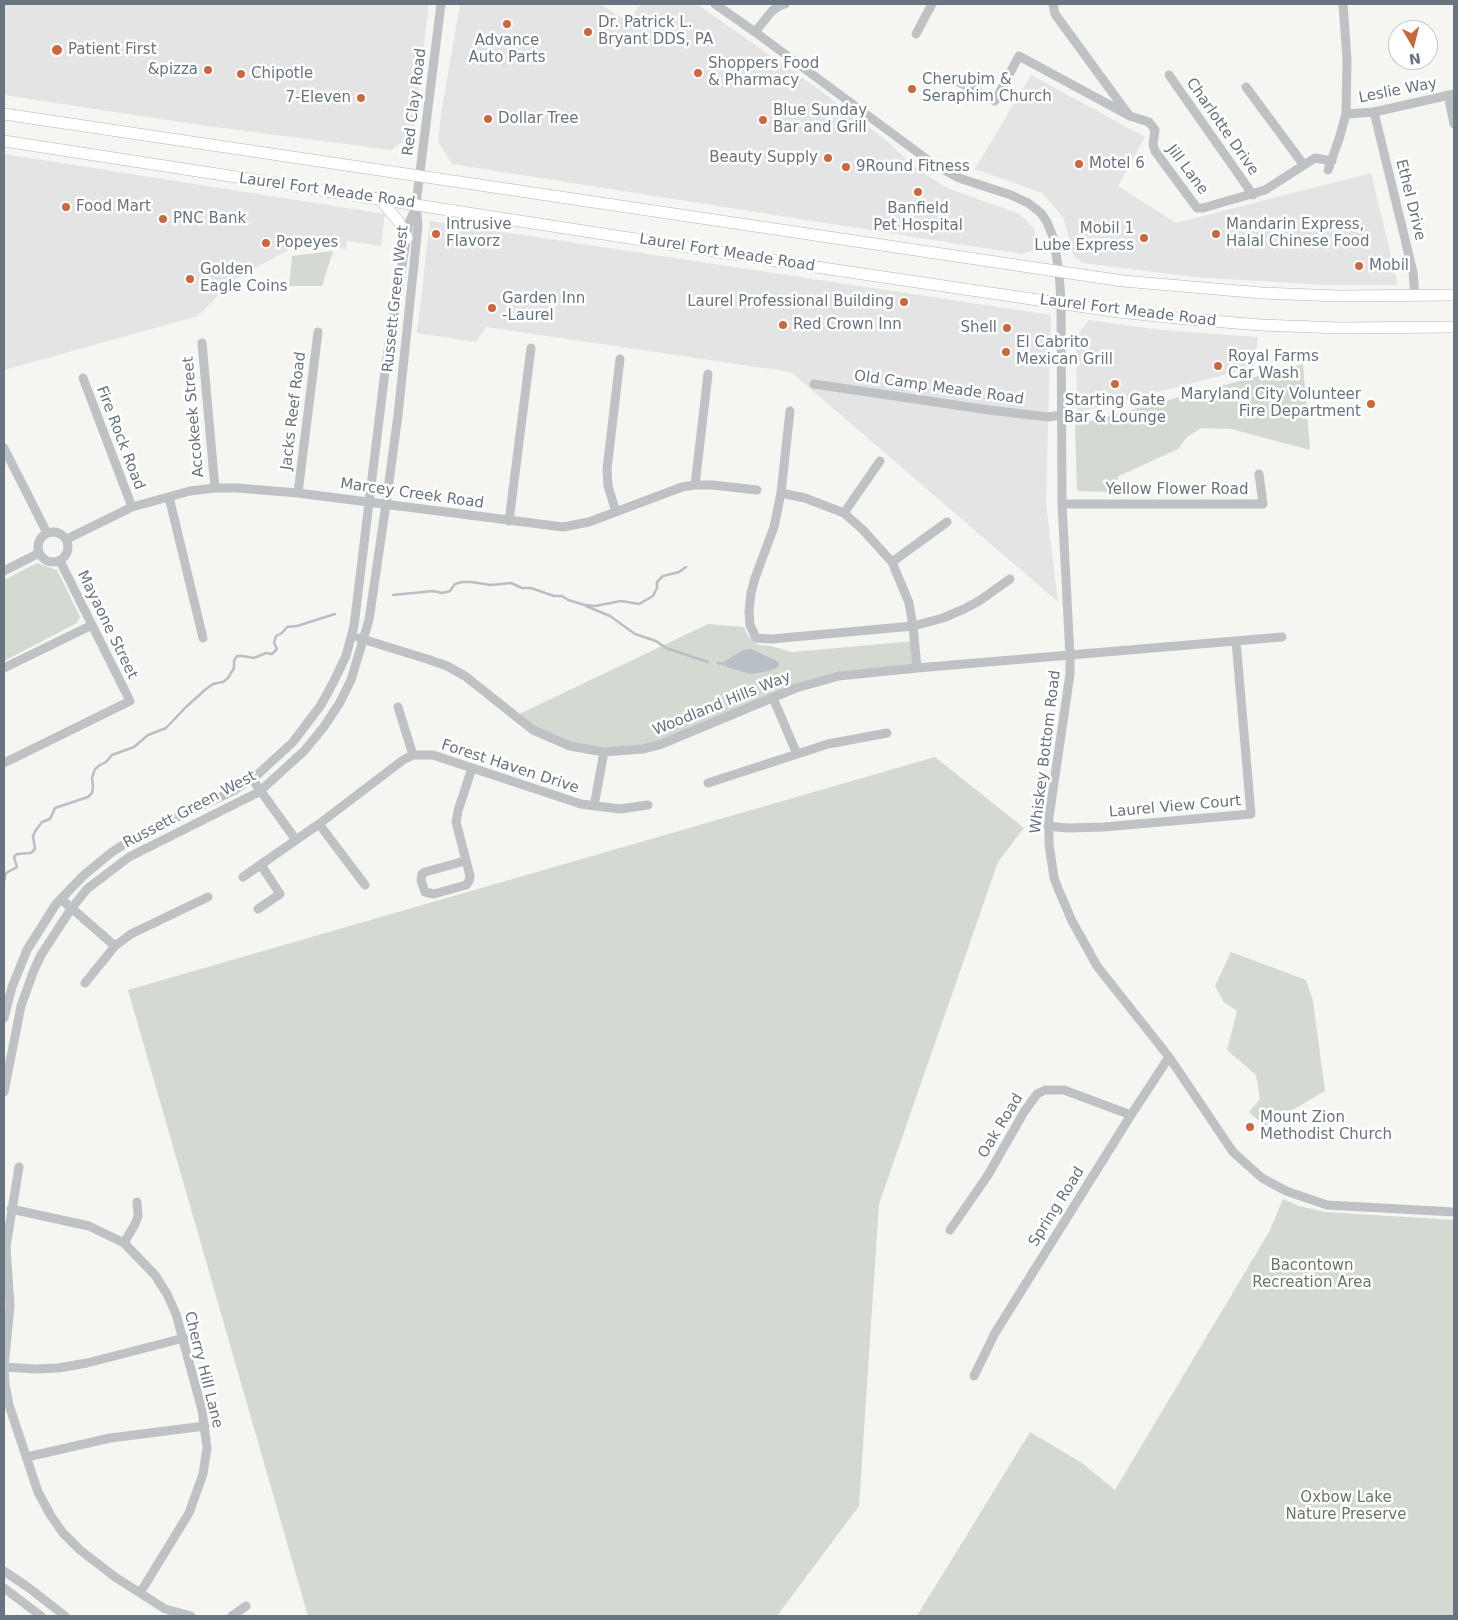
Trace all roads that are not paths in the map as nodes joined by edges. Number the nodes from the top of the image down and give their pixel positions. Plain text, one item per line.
1 (441, 4) edge
2 (714, 4) edge
3 (785, 4) edge
4 (932, 4) edge
5 (1053, 4) edge
6 (1343, 4) edge
7 (755, 32) junction
8 (916, 34) dead end
9 (1169, 76) dead end
10 (955, 80) dead end
11 (1246, 87) dead end
12 (1451, 94) edge
13 (1374, 112) junction
14 (4, 114) edge
15 (1346, 114) junction
16 (1130, 116) junction
17 (1454, 124) edge
18 (4, 142) edge
19 (1303, 164) junction
20 (420, 175) junction
21 (1253, 195) junction
22 (380, 199) junction
23 (416, 204) junction
24 (407, 238) junction
25 (1059, 271) junction
26 (1454, 295) edge
27 (1415, 296) junction
28 (1061, 303) junction
29 (1454, 327) edge
30 (318, 332) dead end
31 (202, 343) dead end
32 (531, 348) dead end
33 (620, 359) dead end
34 (708, 374) dead end
35 (83, 378) dead end
36 (814, 384) dead end
37 (790, 411) dead end
38 (1061, 415) junction
39 (5, 454) edge
40 (880, 461) dead end
41 (1260, 474) dead end
42 (695, 485) junction
43 (215, 488) junction
44 (757, 490) dead end
45 (298, 493) junction
46 (782, 493) junction
47 (169, 496) junction
48 (368, 502) junction
49 (386, 504) junction
50 (1062, 504) junction
51 (132, 507) junction
52 (616, 512) junction
53 (844, 513) junction
54 (509, 521) junction
55 (947, 522) dead end
56 (47, 533) junction
57 (67, 539) junction
58 (39, 553) junction
59 (60, 561) junction
60 (892, 562) junction
61 (4, 571) edge
62 (1010, 579) dead end
63 (92, 625) junction
64 (913, 626) junction
65 (352, 636) junction
66 (1282, 637) dead end
67 (203, 638) dead end
68 (364, 640) junction
69 (1236, 641) junction
70 (1070, 656) junction
71 (4, 668) edge
72 (917, 668) junction
73 (774, 698) junction
74 (398, 707) dead end
75 (887, 733) dead end
76 (604, 752) junction
77 (796, 754) junction
78 (413, 755) junction
79 (4, 763) edge
80 (472, 768) junction
81 (252, 779) junction
82 (708, 783) dead end
83 (260, 792) junction
84 (648, 805) dead end
85 (594, 806) junction
86 (320, 824) junction
87 (1048, 826) junction
88 (296, 840) junction
89 (465, 861) junction
90 (261, 865) junction
91 (242, 877) dead end
92 (365, 885) dead end
93 (208, 897) dead end
94 (61, 899) junction
95 (71, 908) junction
96 (258, 909) dead end
97 (115, 946) junction
98 (85, 983) dead end
99 (4, 1018) edge
100 (1170, 1057) junction
101 (4, 1087) edge
102 (1131, 1115) junction
103 (19, 1167) dead end
104 (137, 1202) dead end
105 (11, 1209) junction
106 (1454, 1212) edge
107 (950, 1230) dead end
108 (124, 1243) junction
109 (184, 1338) junction
110 (4, 1367) edge
111 (974, 1376) dead end
112 (205, 1426) junction
113 (27, 1457) junction
114 (4, 1571) edge
115 (4, 1588) edge
116 (140, 1593) junction
117 (246, 1606) dead end
118 (41, 1616) edge
119 (65, 1616) edge
120 (191, 1616) edge
121 (232, 1616) edge

1 - 20 street, Red Clay Road
2 - 7 street, Whiskey Bottom Road
3 - 7 street
4 - 8 street
5 - 16 street
6 - 15 street, Jill Lane
7 - 25 street, Whiskey Bottom Road
9 - 21 street, Charlotte Drive
10 - 16 street, Jill Lane
11 - 19 street
12 - 13 street, Leslie Way
12 - 17 street
13 - 15 street, Leslie Way
13 - 27 street, Ethel Drive
14 - 20 main road, Laurel Fort Meade Road
15 - 19 street, Jill Lane
16 - 21 street, Jill Lane
18 - 22 main road, Laurel Fort Meade Road
19 - 21 street, Jill Lane
20 - 23 street, Red Clay Road
20 - 25 main road, Laurel Fort Meade Road
22 - 23 main road, Laurel Fort Meade Road
22 - 24 main road
23 - 24 street, Russett Green West
23 - 28 main road, Laurel Fort Meade Road
23 - 49 street, Russett Green West
24 - 48 street, Russett Green West
25 - 27 main road, Laurel Fort Meade Road
25 - 28 street, Whiskey Bottom Road
26 - 27 main road, Laurel Fort Meade Road
28 - 29 main road, Laurel Fort Meade Road
28 - 38 street, Whiskey Bottom Road
30 - 45 street, Jacks Reef Road
31 - 43 street, Accokeek Street
32 - 54 street
33 - 52 street
34 - 42 street
35 - 51 street, Fire Rock Road
36 - 38 street, Old Camp Meade Road
37 - 46 street
38 - 50 street, Whiskey Bottom Road
39 - 56 street
40 - 53 street
41 - 50 street, Yellow Flower Road
42 - 44 street, Marcey Creek Road
42 - 52 street, Marcey Creek Road
43 - 45 street, Marcey Creek Road
43 - 47 street, Marcey Creek Road
45 - 48 street, Marcey Creek Road
46 - 53 street
46 - 64 street
47 - 51 street, Marcey Creek Road
47 - 67 street
48 - 49 street, Marcey Creek Road
48 - 65 street, Russett Green West
49 - 54 street, Marcey Creek Road
49 - 68 street, Russett Green West
50 - 70 street, Whiskey Bottom Road
51 - 57 street, Marcey Creek Road
52 - 54 street, Marcey Creek Road
53 - 60 street
55 - 60 street
56 - 57 street
56 - 58 street
57 - 59 street
58 - 59 street
58 - 61 street
59 - 63 street, Mayaone Street
60 - 64 street
62 - 64 street
63 - 71 street
63 - 79 street, Mayaone Street
64 - 72 street
65 - 68 street, Woodland Hills Way
65 - 81 street, Russett Green West
66 - 69 street
68 - 76 street, Woodland Hills Way
68 - 83 street, Russett Green West
69 - 70 street
69 - 87 street, Laurel View Court
70 - 72 street, Woodland Hills Way
70 - 87 street, Whiskey Bottom Road
72 - 73 street, Woodland Hills Way
73 - 76 street, Woodland Hills Way
73 - 77 street
74 - 78 street
75 - 77 street
76 - 85 street, Forest Haven Drive
77 - 82 street
78 - 80 street, Forest Haven Drive
78 - 86 street
80 - 85 street, Forest Haven Drive
80 - 89 street
81 - 83 street
81 - 94 street, Russett Green West
83 - 88 street
83 - 95 street, Russett Green West
84 - 85 street, Forest Haven Drive
86 - 88 street
86 - 92 street
87 - 100 street, Whiskey Bottom Road
88 - 90 street
89 - 89 street
90 - 91 street
90 - 96 street
93 - 97 street
94 - 95 street
94 - 99 street, Russett Green West
95 - 97 street
95 - 101 street, Russett Green West
97 - 98 street
100 - 102 street, Spring Road
100 - 106 street, Whiskey Bottom Road
102 - 107 street, Oak Road
102 - 111 street, Spring Road
103 - 105 street
104 - 108 street
105 - 108 street, Cherry Hill Lane
105 - 110 street
108 - 109 street, Cherry Hill Lane
109 - 110 street
109 - 112 street, Cherry Hill Lane
110 - 113 street
112 - 113 street
112 - 116 street, Cherry Hill Lane
113 - 116 street
114 - 119 street
115 - 118 street
116 - 120 street
117 - 121 street

